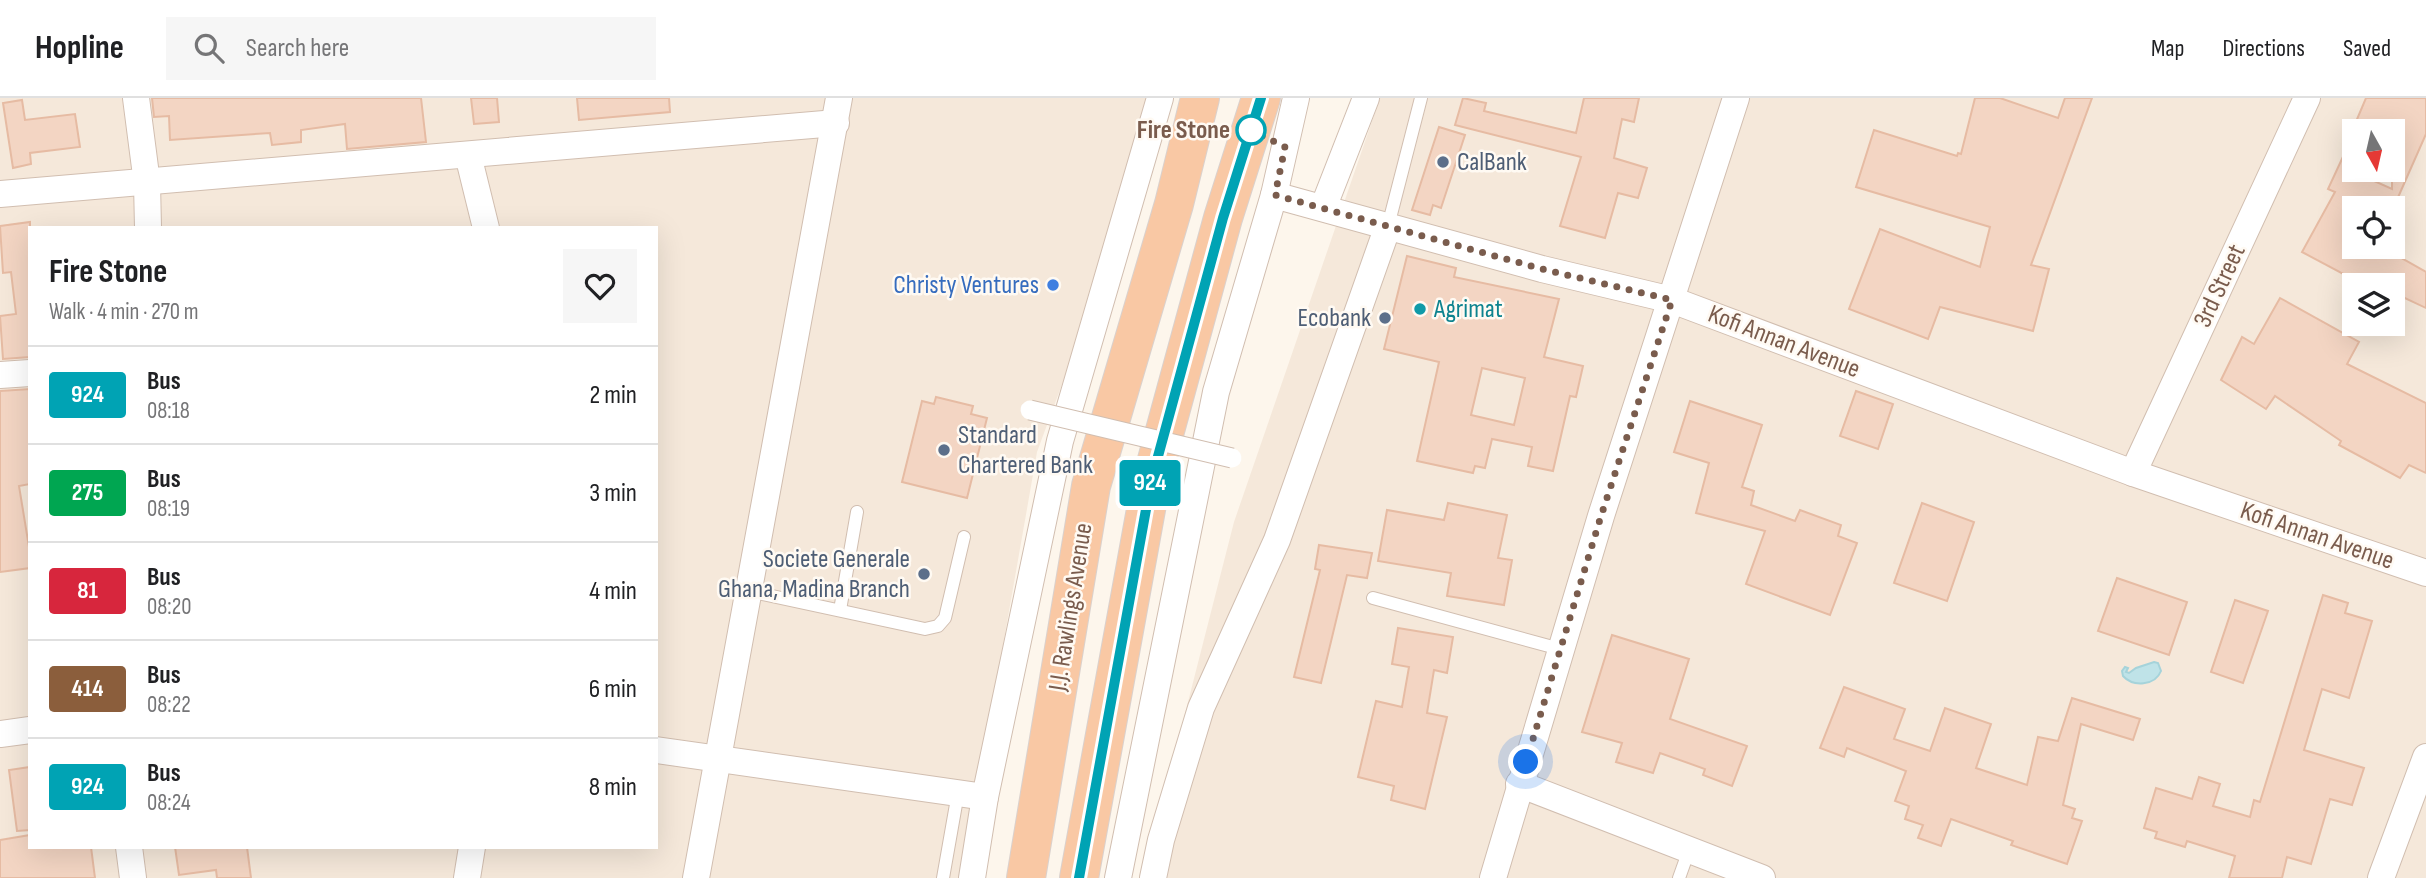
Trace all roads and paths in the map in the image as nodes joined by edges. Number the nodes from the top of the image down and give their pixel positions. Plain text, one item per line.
1 (136, 98) edge
2 (1160, 98) edge
3 (1200, 98) edge
4 (1261, 98) edge
5 (1296, 98) edge
6 (1366, 98) edge
7 (1421, 98) edge
8 (1736, 98) edge
9 (2307, 98) edge
10 (837, 110) edge
11 (468, 155) junction
12 (147, 183) junction
13 (0, 194) edge
14 (1275, 195) junction
15 (1323, 208) junction
16 (148, 226) edge
17 (486, 226) edge
18 (1388, 226) junction
19 (1672, 300) junction
20 (28, 373) edge
21 (0, 375) edge
22 (1030, 410) dead end
23 (1232, 458) dead end
24 (2133, 474) junction
25 (857, 512) dead end
26 (964, 537) dead end
27 (2426, 573) edge
28 (749, 591) junction
29 (1373, 598) dead end
30 (840, 610) junction
31 (1560, 649) junction
32 (28, 730) edge
33 (0, 734) edge
34 (658, 750) edge
35 (717, 757) junction
36 (2426, 757) edge
37 (1519, 784) junction
38 (958, 793) junction
39 (985, 797) junction
40 (129, 849) edge
41 (472, 849) edge
42 (1689, 850) junction
43 (133, 878) edge
44 (467, 878) edge
45 (696, 878) edge
46 (943, 878) edge
47 (972, 878) edge
48 (1026, 878) edge
49 (1079, 878) edge
50 (1118, 878) edge
51 (1153, 878) edge
52 (1493, 878) edge
53 (1678, 878) edge
54 (1762, 878) edge
55 (2381, 878) edge

1 - 12 street
2 - 39 street
3 - 48 highway, J.J. Rawlings Avenue
4 - 49 highway, J.J. Rawlings Avenue
5 - 14 street
6 - 15 street
7 - 18 lane
8 - 19 street
9 - 24 street, 3rd Street
10 - 11 street
10 - 28 street
11 - 12 street
11 - 17 street
12 - 13 street
12 - 16 street
14 - 15 street
14 - 50 street
15 - 18 street
18 - 19 street
18 - 51 street
19 - 24 street, Kofi Annan Avenue
19 - 31 street, Kofi Annan Avenue
20 - 21 street
22 - 23 street, bridge
24 - 27 street, Kofi Annan Avenue
25 - 30 lane
26 - 30 lane
28 - 30 lane
28 - 35 street
29 - 31 lane
31 - 37 street, Kofi Annan Avenue
32 - 33 street
34 - 35 street
35 - 38 street
35 - 45 street
36 - 55 street
37 - 42 street
37 - 52 street, Kofi Annan Avenue
38 - 39 street
38 - 46 lane
39 - 47 street
40 - 43 street
41 - 44 street
42 - 53 lane
42 - 54 street

